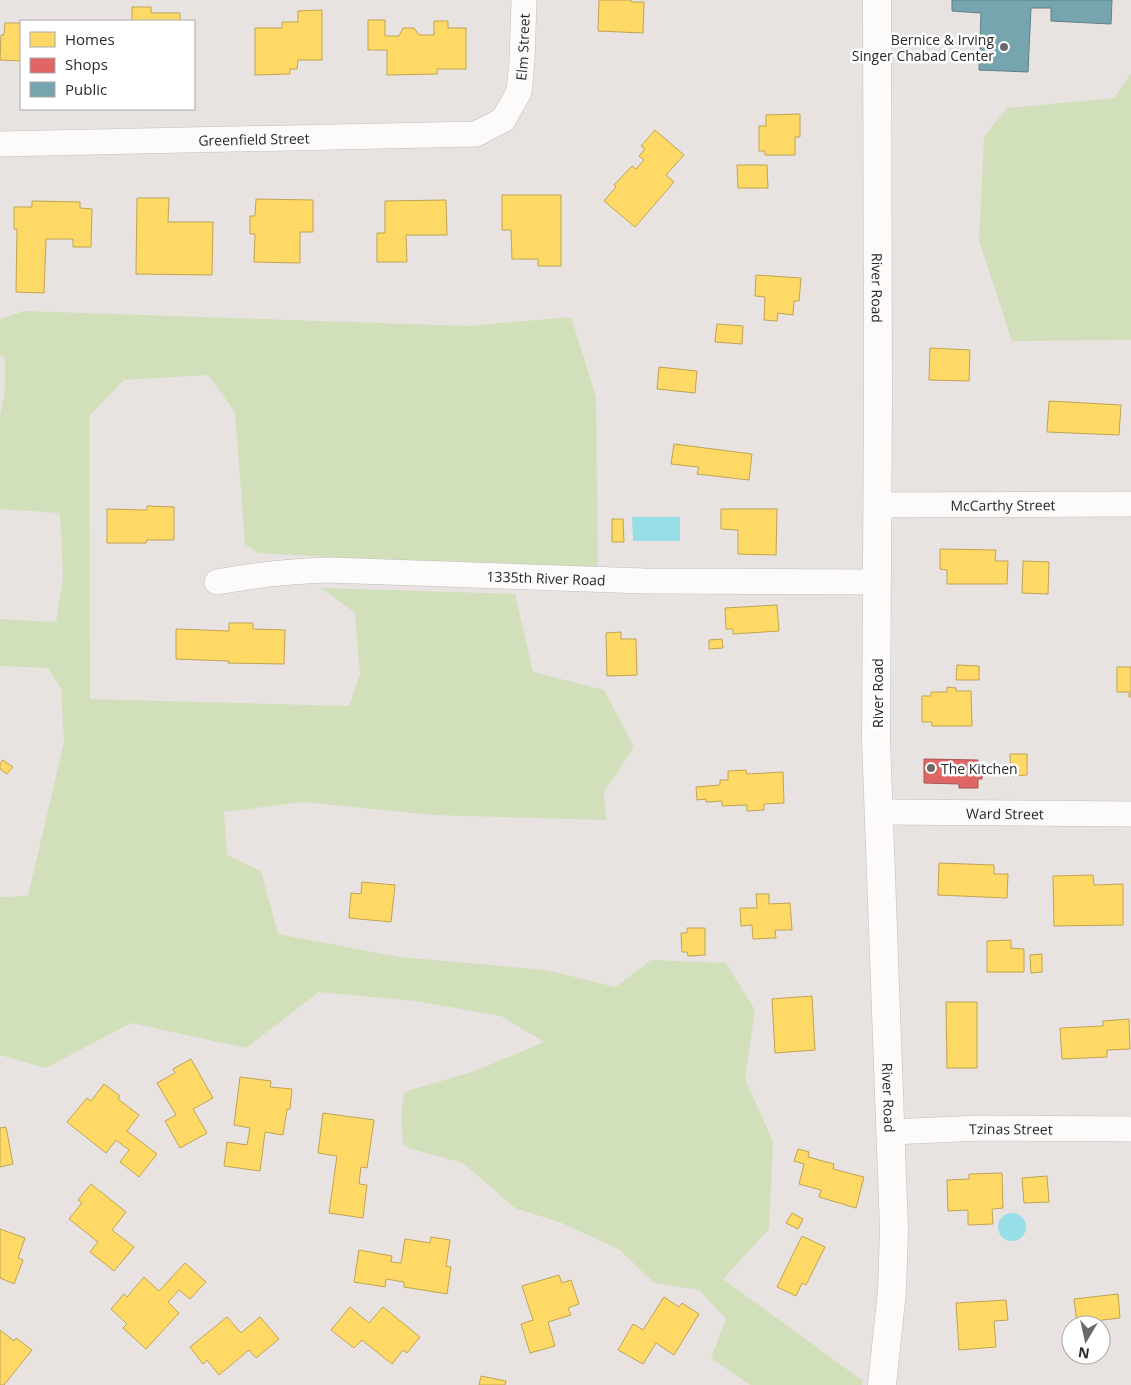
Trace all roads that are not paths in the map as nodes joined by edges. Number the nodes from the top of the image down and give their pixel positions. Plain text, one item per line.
1 (524, 0) edge
2 (877, 0) edge
3 (503, 120) joint
4 (0, 144) edge
5 (1131, 504) edge
6 (877, 505) junction
7 (217, 582) dead end
8 (877, 582) junction
9 (879, 812) junction
10 (1131, 814) edge
11 (1131, 1129) edge
12 (891, 1132) junction
13 (882, 1385) edge

1 - 3 street, Elm Street
2 - 6 street, River Road
3 - 4 street, Greenfield Street
5 - 6 street, McCarthy Street
6 - 8 street, River Road
7 - 8 street, 1335th River Road
8 - 9 street, River Road
9 - 10 street, Ward Street
9 - 12 street, River Road
11 - 12 street, Tzinas Street
12 - 13 street, River Road

